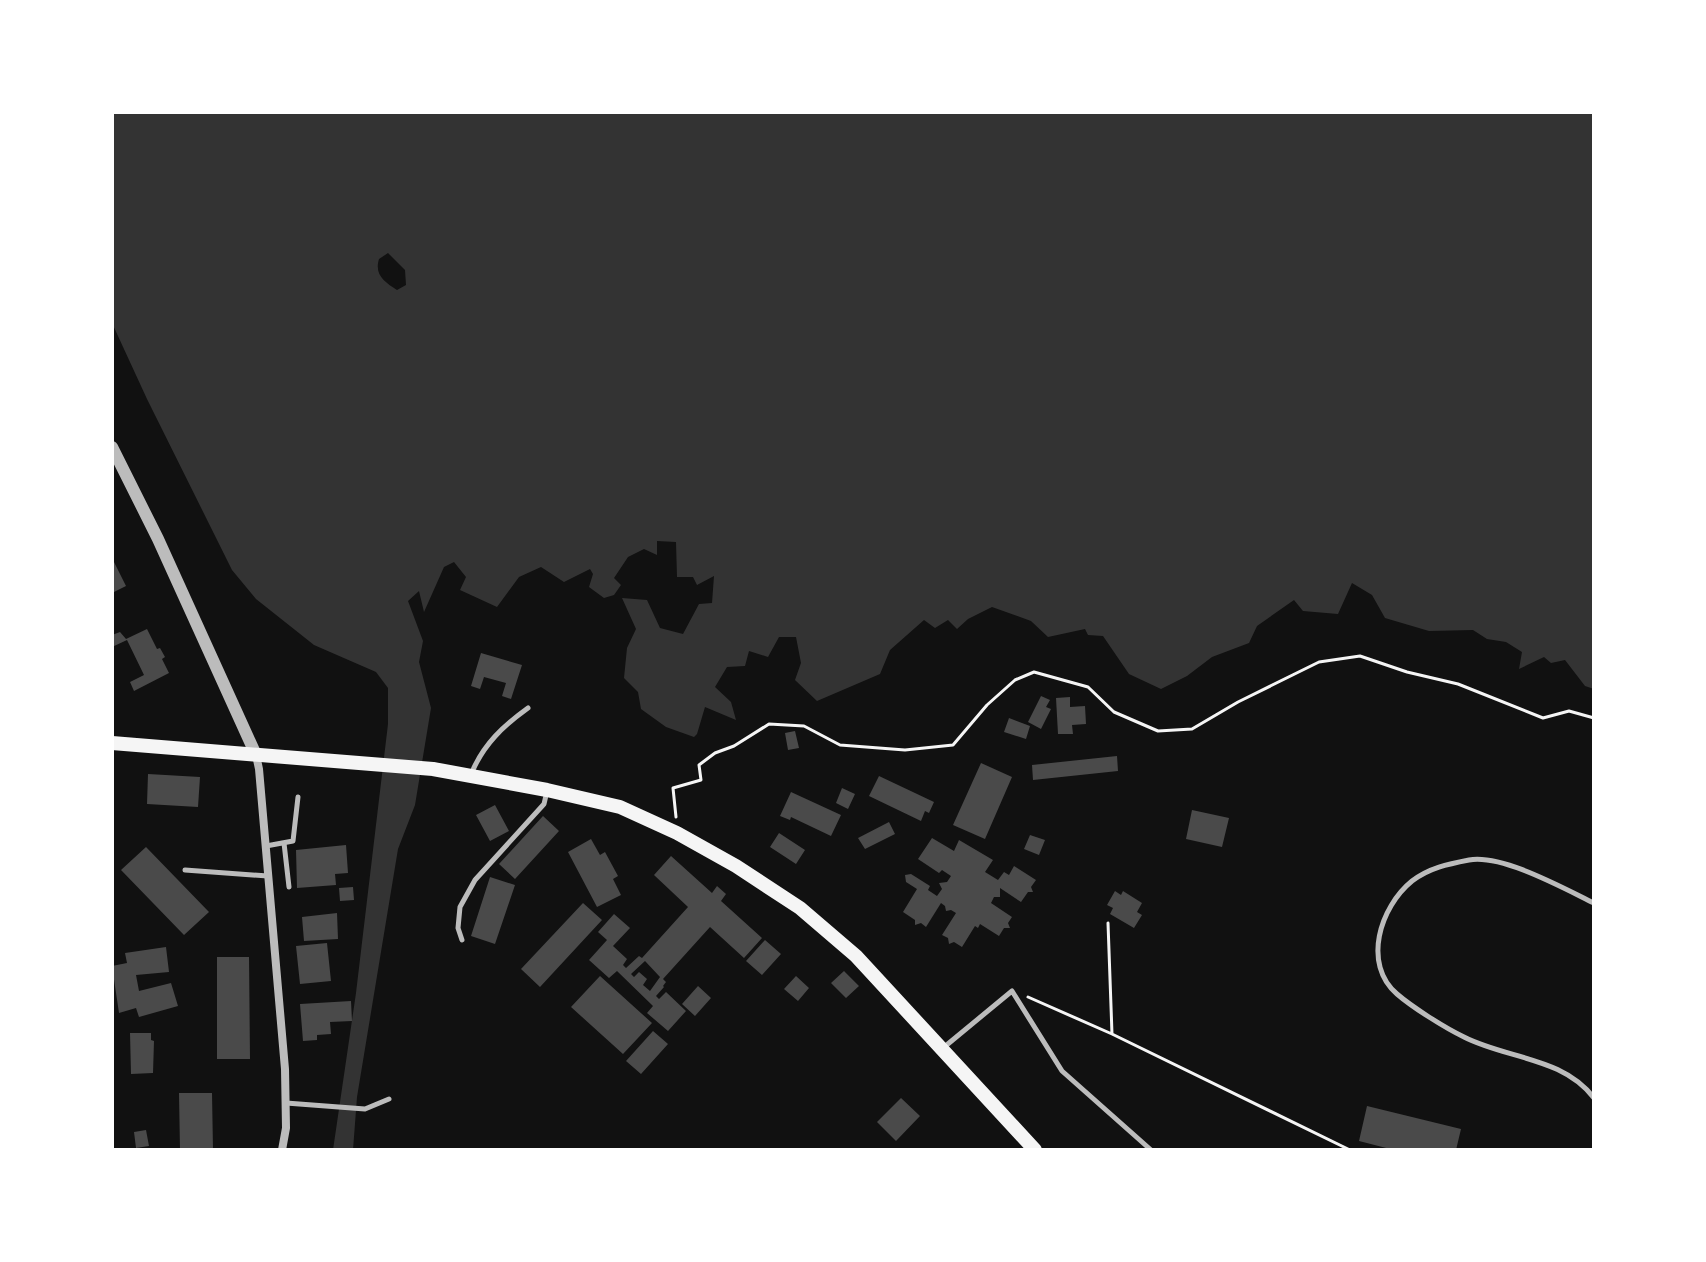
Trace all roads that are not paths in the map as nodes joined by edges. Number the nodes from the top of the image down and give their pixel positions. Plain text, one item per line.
1 (112, 447) edge
2 (528, 708) dead end
3 (112, 743) edge
4 (256, 755) junction
5 (471, 775) junction
6 (547, 790) junction
7 (298, 797) dead end
8 (284, 843) junction
9 (265, 847) junction
10 (185, 870) dead end
11 (268, 876) junction
12 (289, 887) dead end
13 (1594, 903) edge
14 (462, 940) dead end
15 (941, 1049) junction
16 (1594, 1098) edge
17 (389, 1099) dead end
18 (286, 1103) junction
19 (282, 1150) edge
20 (1035, 1150) edge
21 (1151, 1150) edge

1 - 4 street
2 - 5 lane
3 - 4 main road
4 - 5 main road
4 - 9 street
5 - 6 main road
6 - 14 lane
6 - 15 main road
7 - 8 lane
8 - 9 lane
8 - 12 lane
9 - 11 street
10 - 11 lane
11 - 18 street
13 - 16 lane
15 - 20 main road
15 - 21 lane
17 - 18 lane
18 - 19 street

